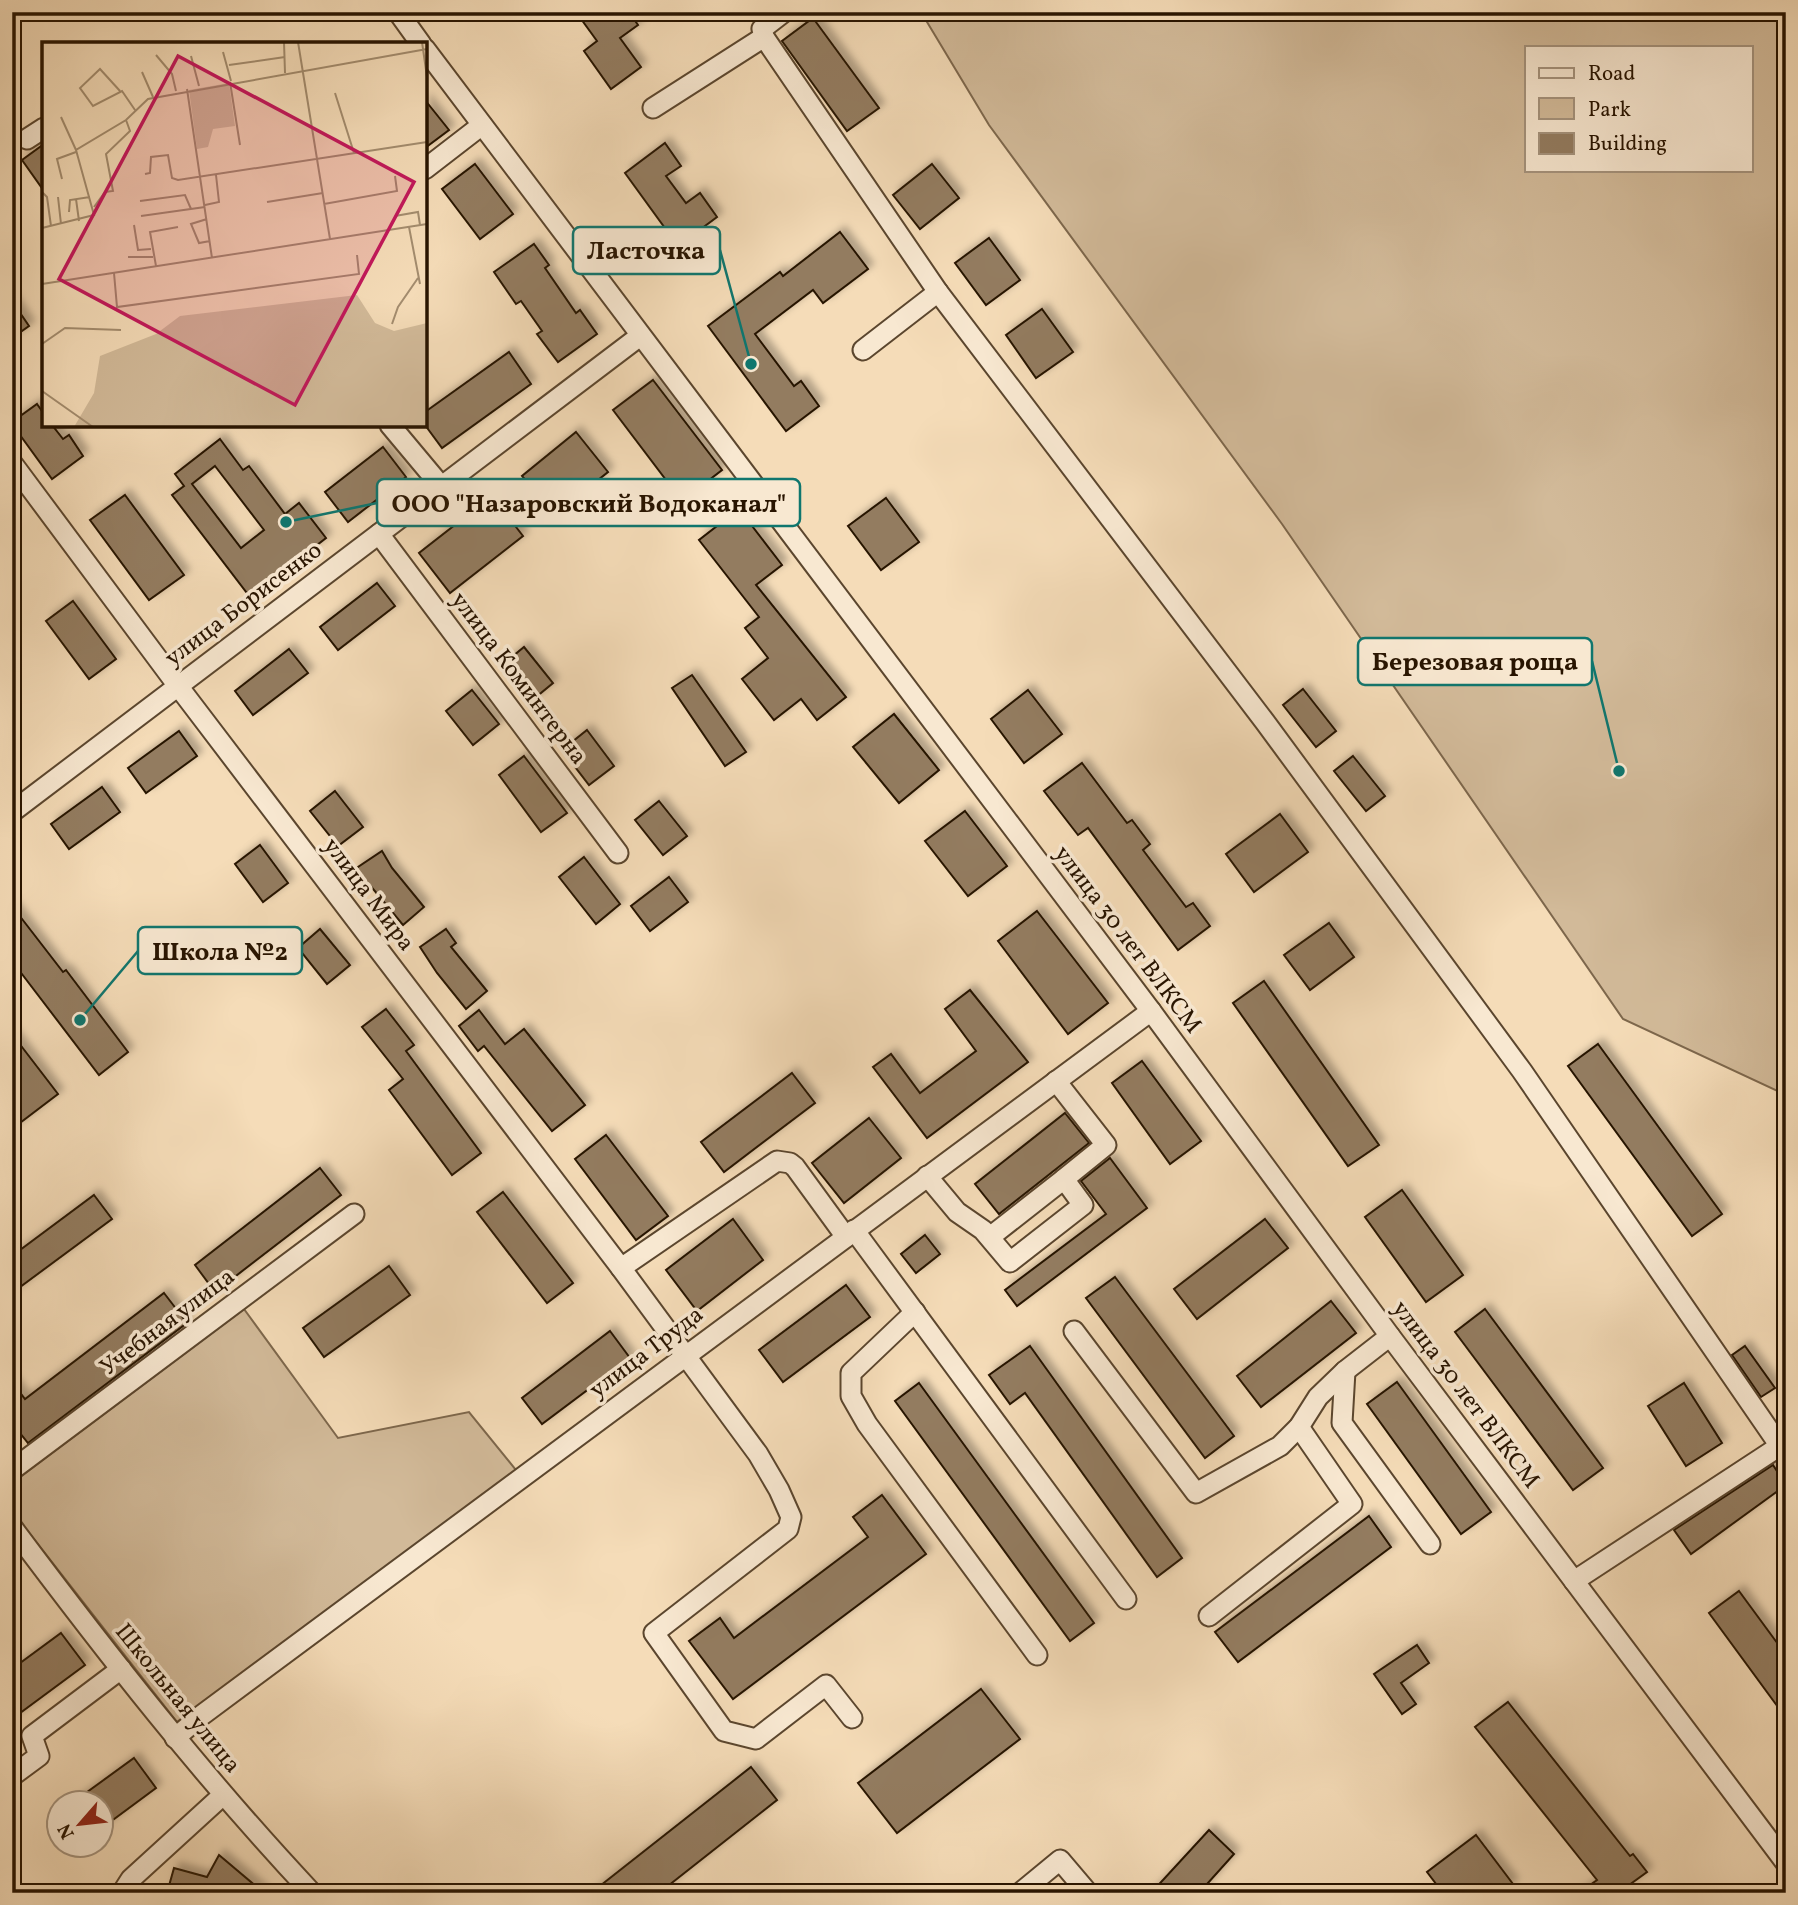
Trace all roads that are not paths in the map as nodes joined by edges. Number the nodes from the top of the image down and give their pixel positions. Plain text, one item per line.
1 (398, 12) edge
2 (784, 12) edge
3 (764, 37) junction
4 (420, 42) edge
5 (427, 52) edge
6 (653, 108) dead end
7 (482, 125) junction
8 (42, 129) edge
9 (27, 139) dead end
10 (427, 167) edge
11 (938, 292) junction
12 (640, 335) junction
13 (863, 350) dead end
14 (392, 427) edge
15 (15, 472) edge
16 (441, 486) junction
17 (379, 534) junction
18 (178, 686) junction
19 (12, 812) edge
20 (618, 853) dead end
21 (1151, 1011) junction
22 (1056, 1081) junction
23 (927, 1176) junction
24 (1064, 1179) junction
25 (354, 1214) dead end
26 (850, 1233) junction
27 (990, 1237) junction
28 (621, 1268) junction
29 (915, 1312) junction
30 (1074, 1331) dead end
31 (1390, 1336) junction
32 (685, 1355) junction
33 (1345, 1371) junction
34 (1299, 1427) junction
35 (12, 1470) edge
36 (12, 1527) edge
37 (1430, 1544) dead end
38 (1574, 1581) junction
39 (1126, 1599) dead end
40 (1209, 1616) dead end
41 (1037, 1655) dead end
42 (121, 1669) junction
43 (852, 1718) dead end
44 (175, 1738) junction
45 (12, 1776) edge
46 (223, 1795) junction
47 (1786, 1863) edge
48 (122, 1893) edge
49 (312, 1893) edge
50 (1020, 1893) edge
51 (1088, 1893) edge

1 - 4 street
2 - 3 street
3 - 6 street
3 - 11 street
5 - 7 street, улица 30 лет ВЛКСМ
7 - 10 street
7 - 12 street, улица 30 лет ВЛКСМ
8 - 9 street
11 - 13 street
11 - 38 street
12 - 16 street, улица Борисенко
12 - 21 street, улица 30 лет ВЛКСМ
14 - 16 street
15 - 18 street, улица Мира
16 - 17 street, улица Борисенко
17 - 18 street, улица Борисенко
17 - 20 street, улица Коминтерна
18 - 19 street, улица Борисенко
18 - 28 street, улица Мира
21 - 22 street, улица Труда
21 - 31 street, улица 30 лет ВЛКСМ
22 - 23 street, улица Труда
22 - 24 street
23 - 26 street, улица Труда
23 - 27 street
24 - 27 street
24 - 27 street
25 - 35 street, Учебная улица
26 - 28 street
26 - 29 street
26 - 32 street, улица Труда
28 - 32 street, улица Мира
29 - 39 street
29 - 41 street
30 - 34 street
31 - 33 street
31 - 38 street, улица 30 лет ВЛКСМ
32 - 43 street, улица Мира
32 - 44 street, улица Труда
33 - 34 street
33 - 37 street
34 - 40 street
36 - 42 street, Школьная улица
38 - 47 street, улица 30 лет ВЛКСМ
42 - 44 street, Школьная улица
42 - 45 street
44 - 46 street, Школьная улица
46 - 48 street
46 - 49 street, Школьная улица
50 - 51 street

